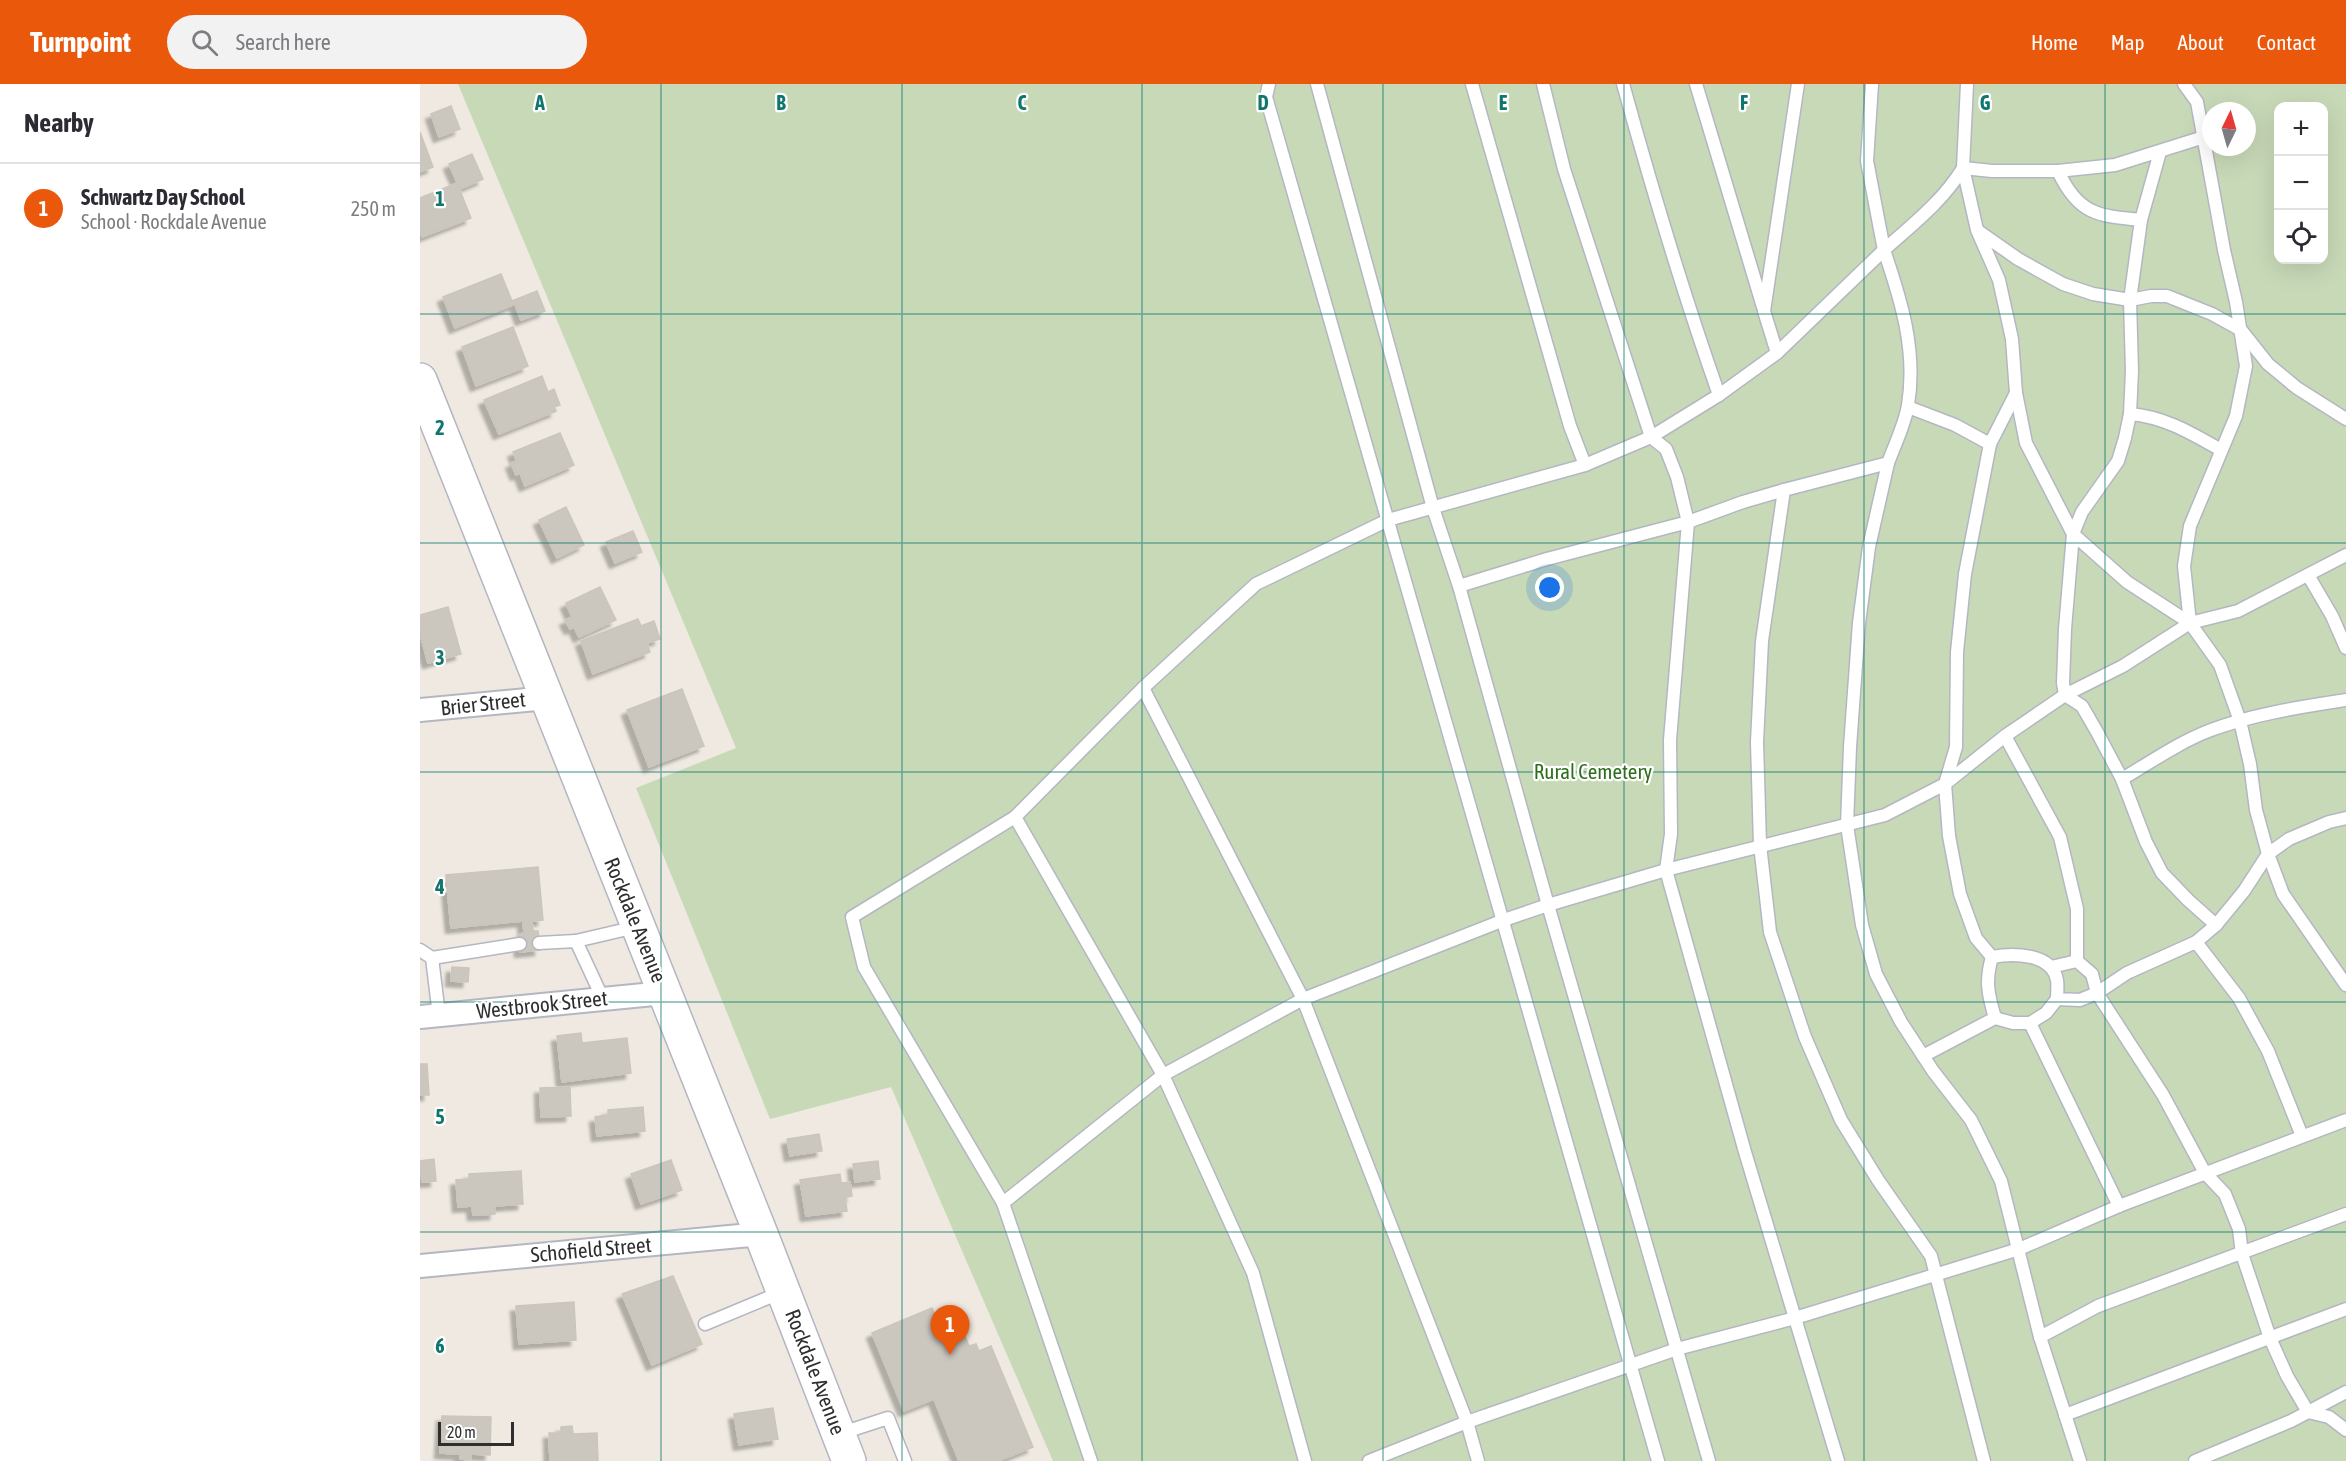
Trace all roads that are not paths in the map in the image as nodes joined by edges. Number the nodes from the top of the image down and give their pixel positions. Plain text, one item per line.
1 (1269, 84) edge
2 (1317, 84) edge
3 (1472, 84) edge
4 (1543, 84) edge
5 (1623, 84) edge
6 (1696, 84) edge
7 (1798, 84) edge
8 (1872, 84) edge
9 (1967, 84) edge
10 (2184, 84) edge
11 (2202, 127) edge
12 (2202, 138) edge
13 (2160, 152) junction
14 (2208, 156) edge
15 (1963, 168) junction
16 (2058, 171) junction
17 (2141, 220) junction
18 (1977, 230) junction
19 (1884, 250) junction
20 (2130, 300) junction
21 (1764, 311) junction
22 (2241, 330) junction
23 (1777, 353) junction
24 (420, 380) edge
25 (2016, 393) junction
26 (1719, 395) junction
27 (1908, 406) junction
28 (2130, 414) junction
29 (2346, 419) edge
30 (1651, 437) junction
31 (1990, 444) junction
32 (2221, 450) junction
33 (1888, 463) junction
34 (1585, 465) junction
35 (1784, 490) junction
36 (1433, 508) junction
37 (1388, 520) junction
38 (1688, 522) junction
39 (2073, 534) junction
40 (2346, 555) edge
41 (2308, 575) junction
42 (1459, 586) junction
43 (2190, 623) junction
44 (2346, 648) edge
45 (1143, 688) junction
46 (2065, 695) junction
47 (547, 698) junction
48 (2346, 700) edge
49 (420, 710) edge
50 (2240, 721) junction
51 (2005, 736) junction
52 (2122, 779) junction
53 (1945, 784) junction
54 (1015, 816) junction
55 (2346, 818) edge
56 (1847, 825) junction
57 (1760, 845) junction
58 (2268, 854) junction
59 (1666, 870) junction
60 (1548, 905) junction
61 (1504, 920) junction
62 (2216, 925) junction
63 (638, 926) junction
64 (576, 940) junction
65 (2196, 942) junction
66 (539, 943) dead end
67 (520, 944) dead end
68 (420, 950) edge
69 (1992, 957) junction
70 (432, 958) junction
71 (2077, 961) junction
72 (2051, 966) junction
73 (2346, 985) edge
74 (664, 993) junction
75 (2097, 993) junction
76 (603, 999) junction
77 (1303, 999) junction
78 (2057, 999) junction
79 (429, 1016) edge
80 (1995, 1018) junction
81 (2030, 1023) junction
82 (1923, 1056) junction
83 (1162, 1075) junction
84 (2346, 1120) edge
85 (2302, 1136) junction
86 (2205, 1173) junction
87 (1003, 1203) junction
88 (2119, 1206) junction
89 (2346, 1214) edge
90 (761, 1234) junction
91 (2019, 1249) junction
92 (2242, 1254) junction
93 (420, 1266) edge
94 (1935, 1275) junction
95 (783, 1292) junction
96 (2346, 1308) edge
97 (1794, 1318) junction
98 (705, 1324) dead end
99 (2040, 1337) junction
100 (2270, 1338) junction
101 (1677, 1349) junction
102 (1631, 1366) junction
103 (2346, 1392) edge
104 (2308, 1412) junction
105 (2065, 1415) junction
106 (1467, 1422) junction
107 (2346, 1430) edge
108 (844, 1448) edge
109 (905, 1461) edge
110 (1091, 1461) edge
111 (1305, 1461) edge
112 (1369, 1461) edge
113 (1478, 1461) edge
114 (1658, 1461) edge
115 (1709, 1461) edge
116 (1838, 1461) edge
117 (1984, 1461) edge
118 (2080, 1461) edge
119 (2195, 1461) edge

1 - 37 lane
2 - 36 lane
3 - 34 lane
4 - 30 lane
5 - 26 lane
6 - 21 lane
7 - 21 lane
8 - 19 lane
9 - 15 lane
10 - 11 lane
12 - 13 lane
13 - 16 lane
13 - 17 lane
14 - 22 lane
15 - 16 lane
15 - 18 lane
15 - 19 lane
16 - 17 lane
17 - 20 lane
18 - 20 lane
18 - 25 lane
19 - 23 lane
19 - 27 lane
20 - 22 lane
20 - 28 lane
21 - 23 lane
22 - 29 lane
22 - 32 lane
23 - 26 lane
24 - 47 main road, Rockdale Avenue
25 - 31 lane
25 - 39 lane
26 - 30 lane
27 - 31 lane
27 - 33 lane
28 - 32 lane
28 - 39 lane
30 - 34 lane
30 - 38 lane
31 - 53 lane
32 - 43 lane
33 - 35 lane
33 - 56 lane
34 - 36 lane
35 - 38 lane
35 - 57 lane
36 - 37 lane
36 - 42 lane
37 - 45 lane
37 - 61 lane
38 - 42 lane
38 - 59 lane
39 - 43 lane
39 - 46 lane
40 - 41 lane
41 - 43 lane
41 - 44 lane
42 - 60 lane
43 - 46 lane
43 - 50 lane
45 - 54 lane
45 - 77 lane
46 - 51 lane
46 - 52 lane
47 - 49 street, Brier Street
47 - 63 main road, Rockdale Avenue
48 - 50 lane
50 - 52 lane
50 - 58 lane
51 - 53 lane
51 - 71 lane
52 - 62 lane
53 - 56 lane
53 - 69 lane
54 - 83 lane
54 - 87 lane
55 - 58 lane
56 - 57 lane
56 - 82 lane
57 - 59 lane
57 - 94 lane
58 - 62 lane
58 - 73 lane
59 - 60 lane
59 - 97 lane
60 - 61 lane
60 - 101 lane
61 - 77 lane
61 - 102 lane
62 - 65 lane
63 - 64 lane
63 - 74 main road, Rockdale Avenue
64 - 66 lane
64 - 76 lane
65 - 75 lane
65 - 85 lane
67 - 70 lane
68 - 70 lane
69 - 72 lane
69 - 80 lane
70 - 79 lane
71 - 72 lane
71 - 75 lane
72 - 78 lane
74 - 76 street, Westbrook Street
74 - 90 main road, Rockdale Avenue
75 - 78 lane
75 - 86 lane
76 - 79 street, Westbrook Street
77 - 83 lane
77 - 106 lane
78 - 81 lane
80 - 81 lane
80 - 82 lane
81 - 88 lane
82 - 91 lane
83 - 87 lane
83 - 111 lane
84 - 85 lane
85 - 86 lane
86 - 88 lane
86 - 92 lane
87 - 110 lane
88 - 91 lane
89 - 92 lane
90 - 93 street, Schofield Street
90 - 95 main road, Rockdale Avenue
91 - 94 lane
91 - 99 lane
92 - 99 lane
92 - 100 lane
94 - 97 lane
94 - 117 lane
95 - 98 lane
95 - 108 main road, Rockdale Avenue
96 - 100 lane
97 - 101 lane
97 - 116 lane
99 - 105 lane
100 - 104 lane
100 - 105 lane
101 - 102 lane
101 - 115 lane
102 - 106 lane
102 - 114 lane
103 - 104 lane
104 - 107 lane
104 - 119 lane
105 - 118 lane
106 - 112 lane
106 - 113 lane
108 - 109 lane

